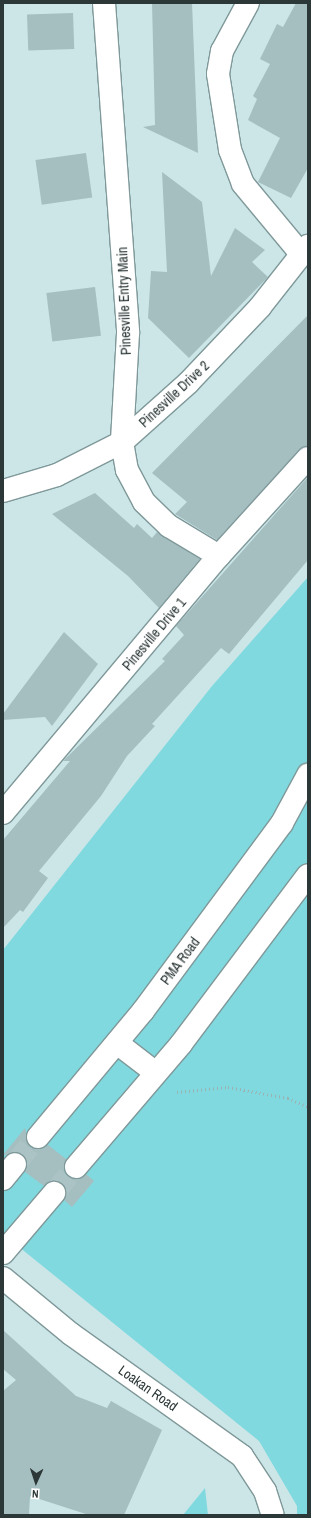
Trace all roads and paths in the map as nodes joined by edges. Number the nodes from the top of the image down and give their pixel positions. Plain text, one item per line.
1 (104, 3) edge
2 (248, 3) edge
3 (305, 250) edge
4 (122, 442) junction
5 (308, 458) edge
6 (3, 491) edge
7 (219, 556) junction
8 (308, 775) edge
9 (3, 813) edge
10 (308, 875) edge
11 (117, 1042) junction
12 (156, 1073) junction
13 (173, 1092) dead end
14 (308, 1106) edge
15 (38, 1137) tunnel mouth
16 (76, 1167) tunnel mouth
17 (54, 1193) tunnel mouth
18 (3, 1253) edge
19 (3, 1278) edge
20 (273, 1515) edge

1 - 4 street, Pinesville Entry Main
2 - 3 street
3 - 4 street, Pinesville Drive 2
4 - 6 street, Pinesville Drive 2
4 - 7 street, Pinesville Entry Main
5 - 7 street, Pinesville Drive 1
7 - 9 street, Pinesville Drive 1
8 - 11 street, PMA Road
10 - 12 street
11 - 12 street
11 - 15 street, PMA Road
12 - 16 street
13 - 14 path
17 - 18 street
19 - 20 street, Loakan Road

